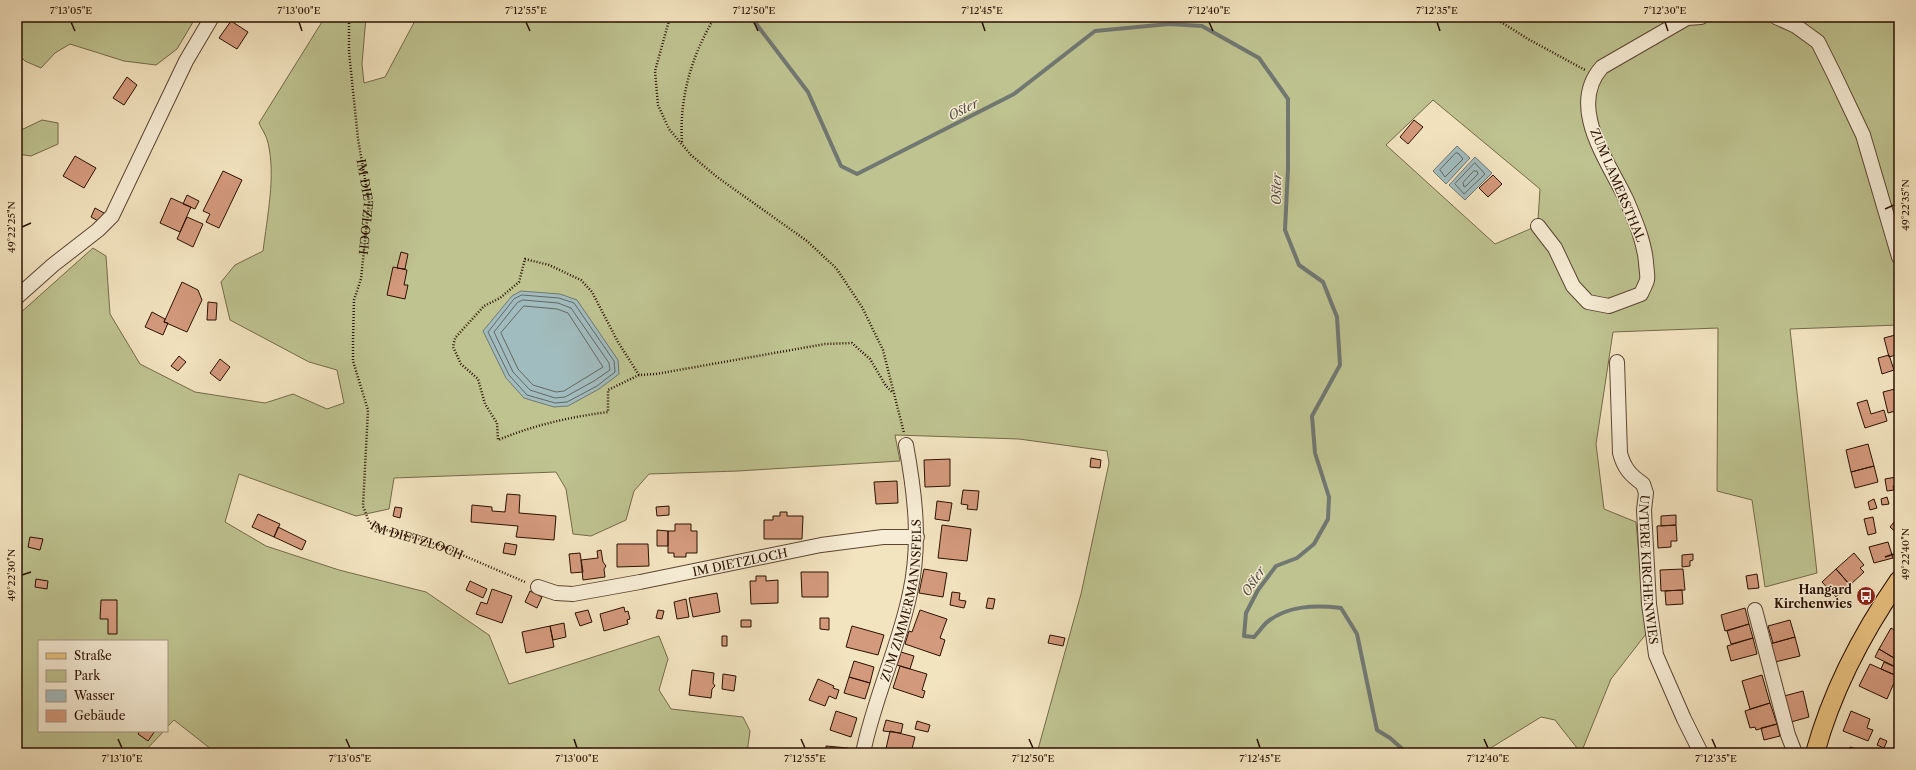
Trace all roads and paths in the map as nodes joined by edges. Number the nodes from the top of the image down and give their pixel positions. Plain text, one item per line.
1 (212, 17) edge
2 (349, 17) edge
3 (670, 17) edge
4 (715, 17) edge
5 (1493, 17) edge
6 (1692, 17) edge
7 (1776, 17) edge
8 (1595, 74) junction
9 (682, 142) junction
10 (1538, 226) dead end
11 (1899, 257) edge
12 (17, 297) edge
13 (1617, 362) dead end
14 (639, 375) junction
15 (893, 392) junction
16 (906, 445) joint
17 (917, 537) junction
18 (1899, 580) edge
19 (538, 587) joint
20 (1755, 610) dead end
21 (863, 753) edge
22 (1701, 753) edge
23 (1795, 753) edge
24 (1815, 753) edge

1 - 12 street
2 - 19 path, IM DIETZLOCH
3 - 9 path
4 - 9 path
5 - 8 path
6 - 8 street
7 - 11 street
8 - 10 street, ZUM LAMERSTHAL
9 - 15 path
13 - 22 street, UNTERE KIRCHENWIES
14 - 14 path
14 - 15 path
15 - 16 path
16 - 17 street, ZUM ZIMMERMANNSFELS
17 - 19 street, IM DIETZLOCH
17 - 21 street, ZUM ZIMMERMANNSFELS
18 - 24 main road
20 - 23 street

